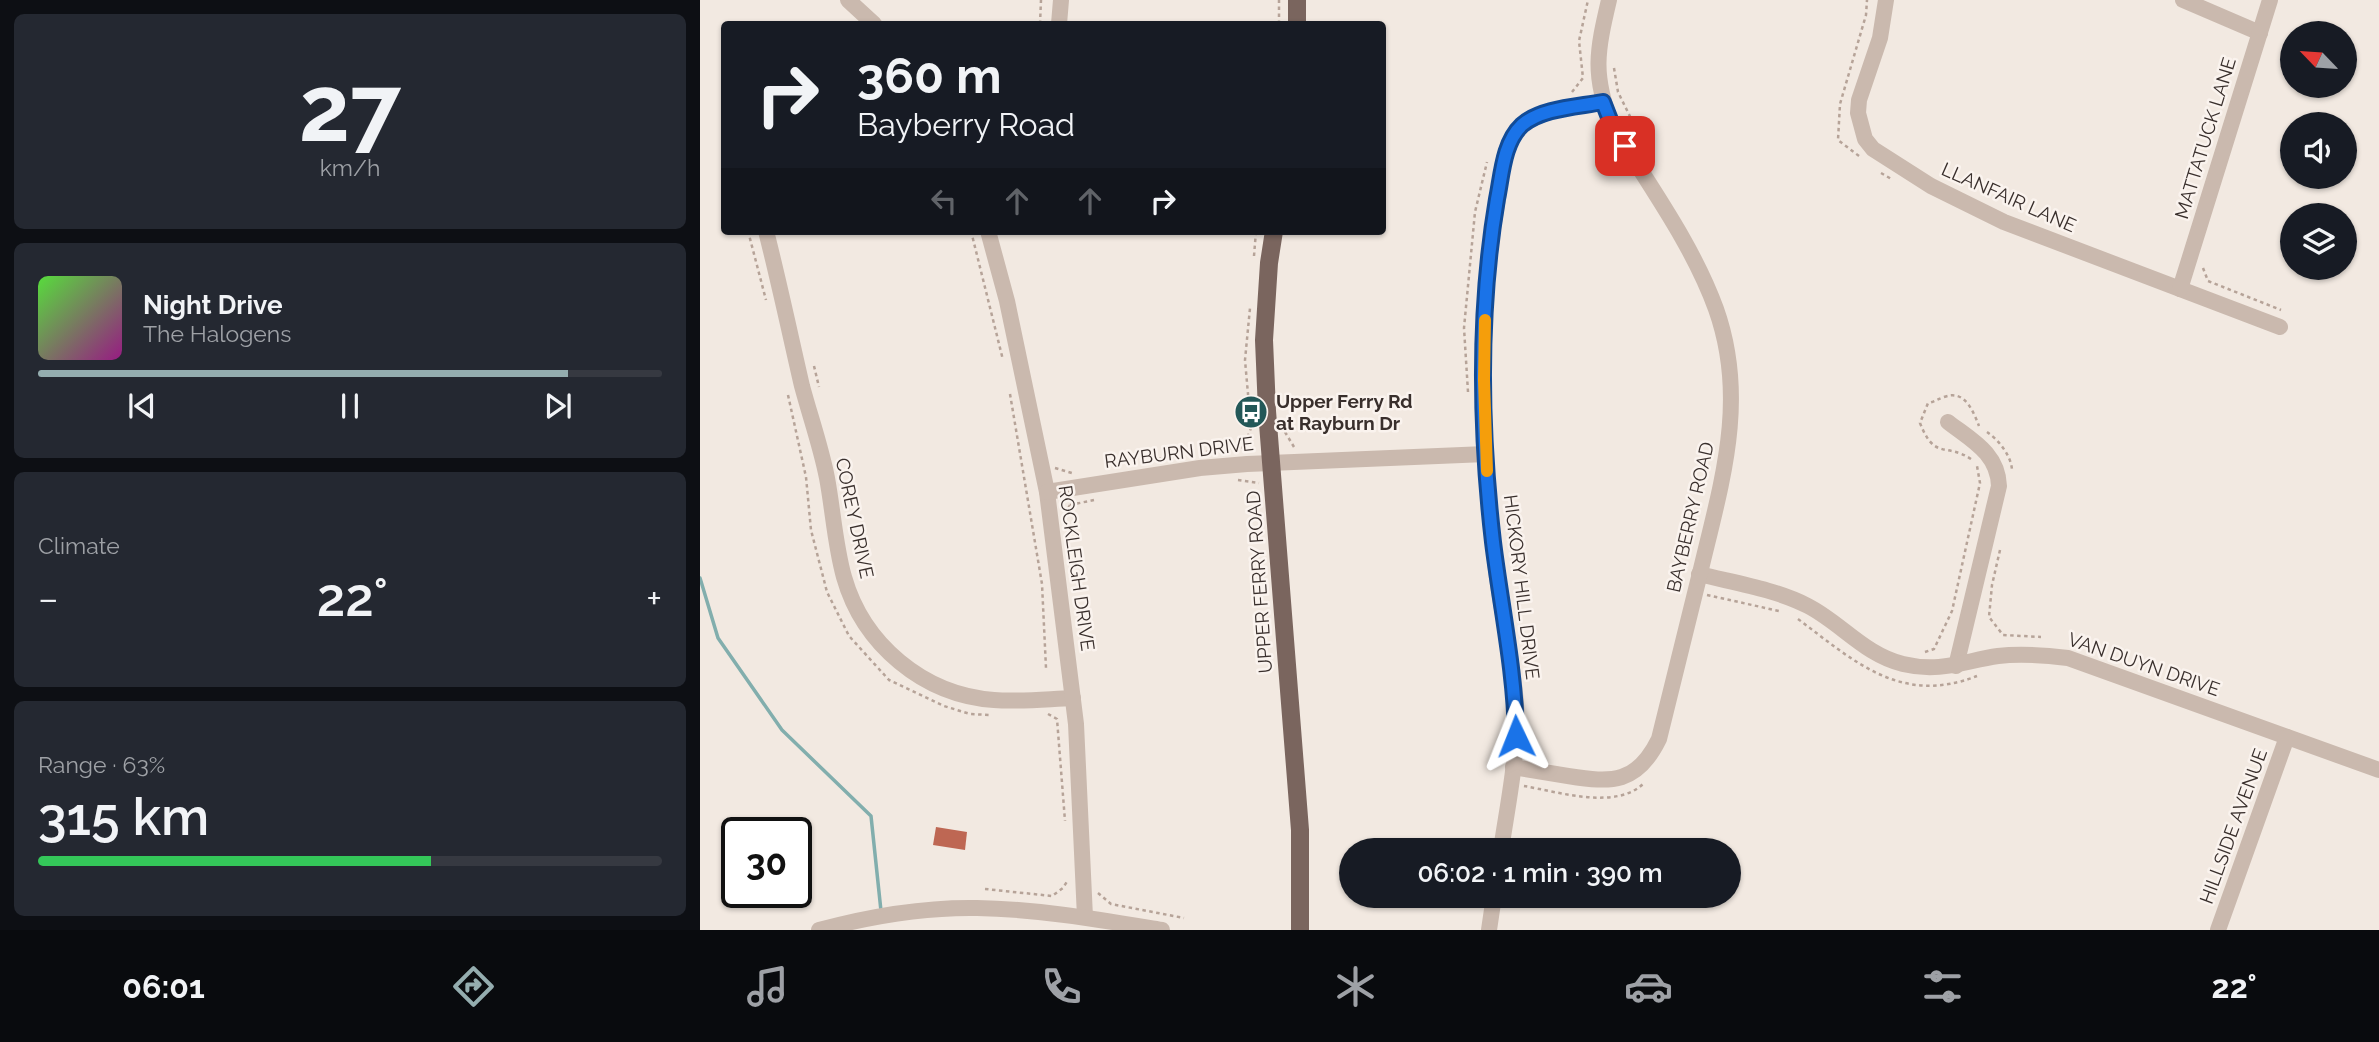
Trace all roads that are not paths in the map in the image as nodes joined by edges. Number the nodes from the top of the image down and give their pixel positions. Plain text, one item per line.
1 (848, 0) edge
2 (1061, 0) edge
3 (1297, 0) edge
4 (1609, 0) edge
5 (1886, 0) edge
6 (2183, 0) edge
7 (2270, 0) edge
8 (864, 21) edge
9 (1059, 21) edge
10 (1297, 21) edge
11 (2260, 33) junction
12 (1603, 102) junction
13 (767, 235) edge
14 (989, 235) edge
15 (1273, 235) edge
16 (2180, 289) junction
17 (2280, 327) dead end
18 (1948, 422) dead end
19 (1486, 454) junction
20 (1271, 463) junction
21 (1055, 491) junction
22 (1699, 574) junction
23 (1956, 666) junction
24 (1073, 698) junction
25 (2287, 737) junction
26 (1513, 768) junction
27 (2379, 770) edge
28 (1503, 838) edge
29 (1492, 908) edge
30 (1085, 917) junction
31 (819, 930) edge
32 (1162, 930) edge
33 (1300, 930) edge
34 (1489, 930) edge
35 (2218, 930) edge

1 - 8 street
2 - 9 street
3 - 10 main road
4 - 12 street, BAYBERRY ROAD
5 - 16 street, LLANFAIR LANE
6 - 11 street
7 - 11 street, MATTATUCK LANE
11 - 16 street, MATTATUCK LANE
12 - 19 street, HICKORY HILL DRIVE
12 - 22 street, BAYBERRY ROAD
13 - 24 street, COREY DRIVE
14 - 21 street, ROCKLEIGH DRIVE
15 - 20 main road, UPPER FERRY ROAD
16 - 17 street, LLANFAIR LANE
18 - 23 street
19 - 20 street, RAYBURN DRIVE
19 - 26 street, HICKORY HILL DRIVE
20 - 21 street, RAYBURN DRIVE
20 - 33 main road, UPPER FERRY ROAD
21 - 24 street, ROCKLEIGH DRIVE
22 - 23 street, VAN DUYN DRIVE
22 - 26 street, BAYBERRY ROAD
23 - 25 street, VAN DUYN DRIVE
24 - 30 street, ROCKLEIGH DRIVE
25 - 27 street, VAN DUYN DRIVE
25 - 35 street, HILLSIDE AVENUE
26 - 28 street, HICKORY HILL DRIVE
29 - 34 street
30 - 31 street
30 - 32 street

